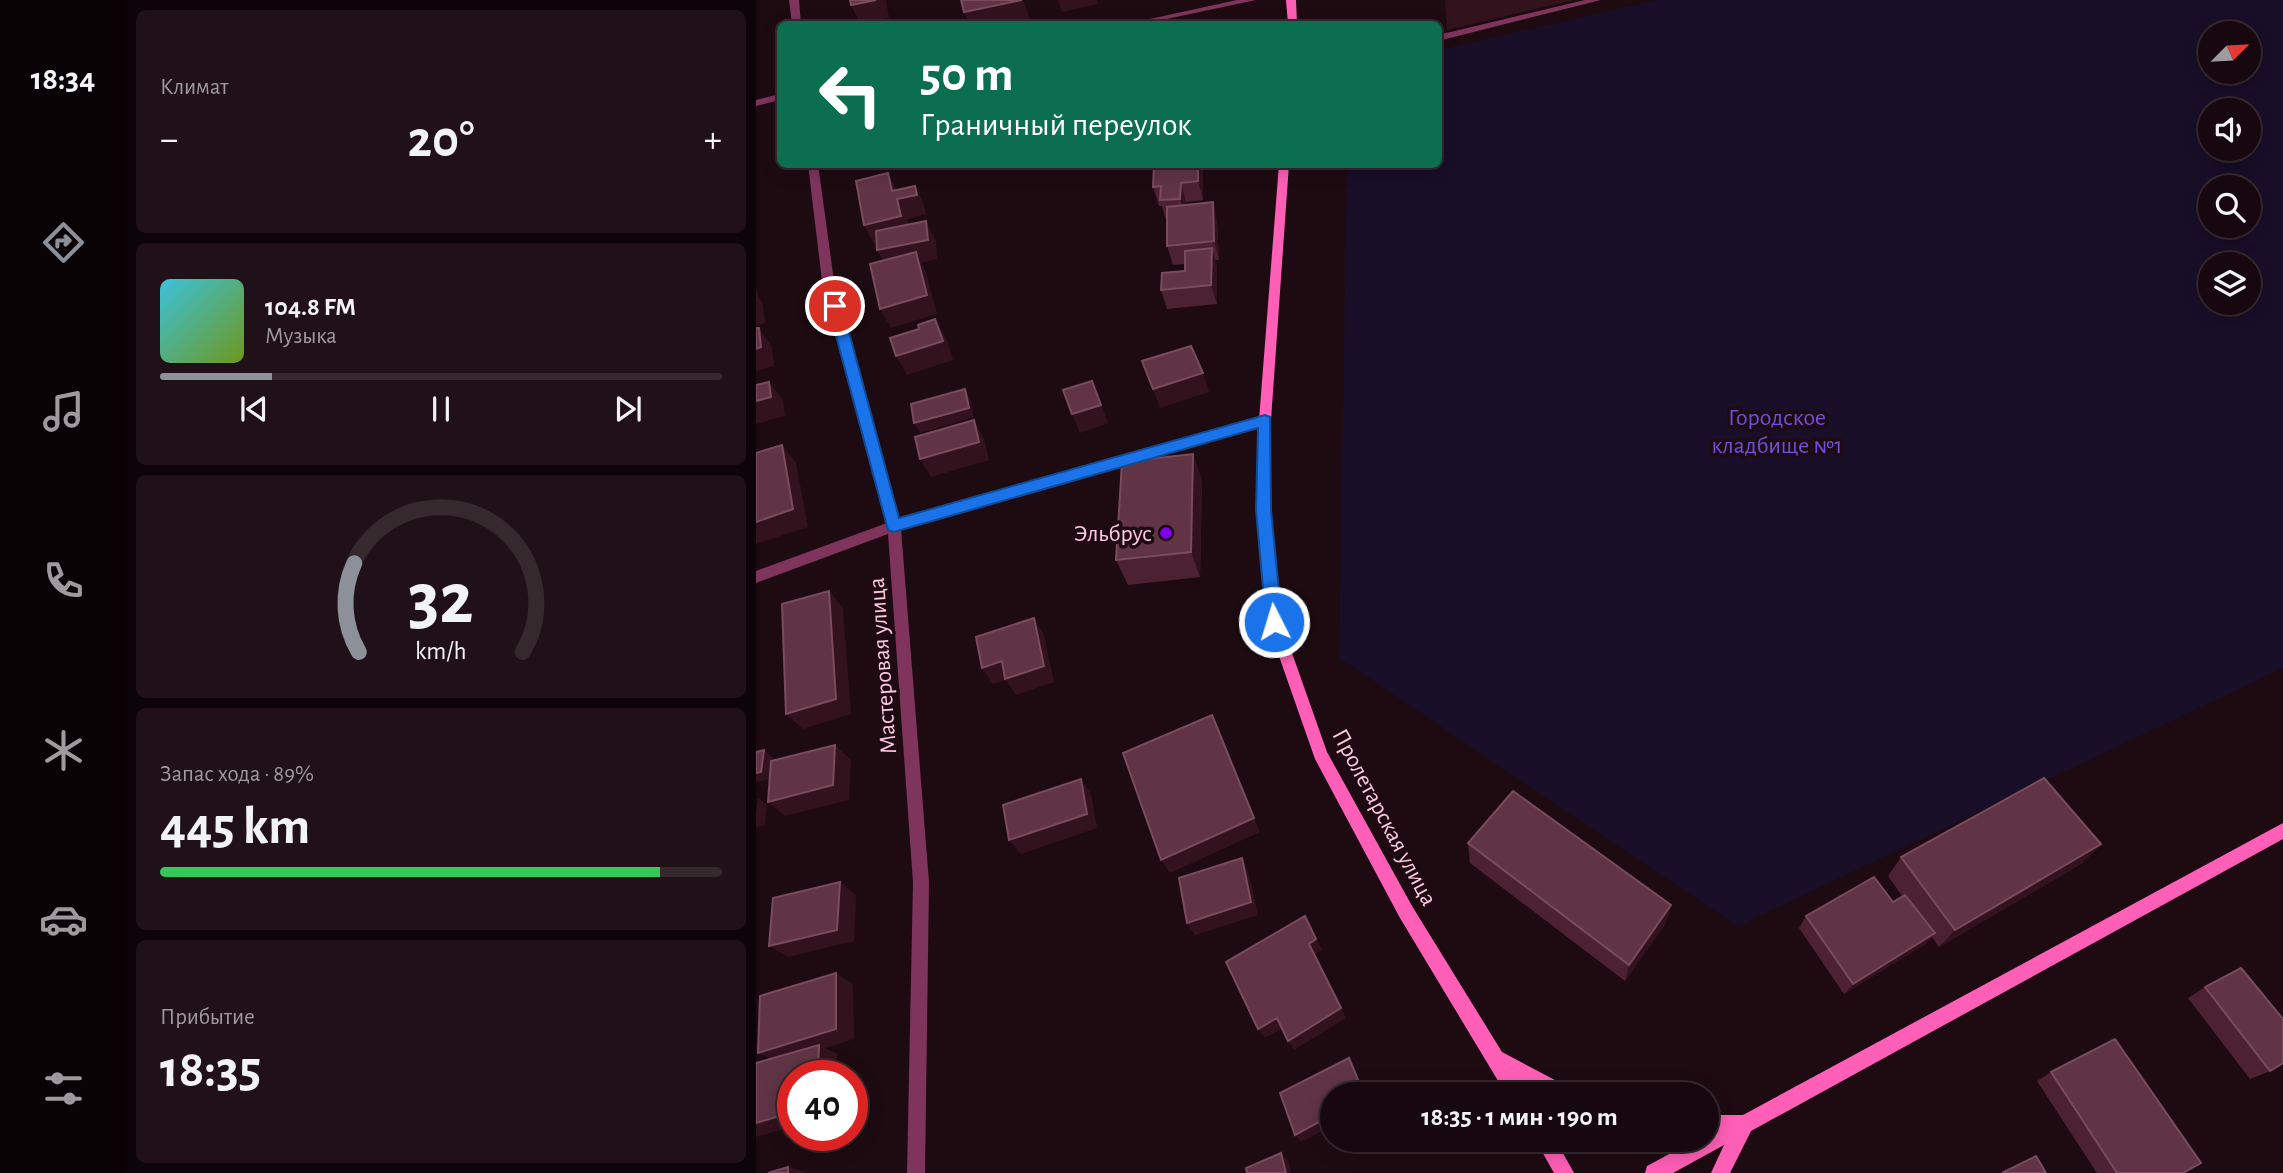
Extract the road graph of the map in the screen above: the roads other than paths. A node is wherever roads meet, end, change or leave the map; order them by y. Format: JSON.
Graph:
{"nodes":[{"id":1,"x":794,"y":0,"type":"edge"},
{"id":2,"x":1251,"y":0,"type":"edge"},
{"id":3,"x":1291,"y":0,"type":"edge"},
{"id":4,"x":1595,"y":0,"type":"edge"},
{"id":5,"x":797,"y":21,"type":"edge"},
{"id":6,"x":1147,"y":21,"type":"edge"},
{"id":7,"x":1293,"y":21,"type":"edge"},
{"id":8,"x":1442,"y":37,"type":"edge"},
{"id":9,"x":777,"y":98,"type":"edge"},
{"id":10,"x":756,"y":103,"type":"edge"},
{"id":11,"x":814,"y":168,"type":"edge"},
{"id":12,"x":1284,"y":168,"type":"edge"},
{"id":13,"x":1265,"y":420,"type":"junction"},
{"id":14,"x":894,"y":526,"type":"junction"},
{"id":15,"x":756,"y":577,"type":"edge"},
{"id":16,"x":2283,"y":831,"type":"edge"},
{"id":17,"x":1496,"y":1059,"type":"junction"},
{"id":18,"x":1510,"y":1082,"type":"edge"},
{"id":19,"x":1541,"y":1082,"type":"edge"},
{"id":20,"x":1719,"y":1124,"type":"edge"},
{"id":21,"x":1744,"y":1124,"type":"junction"},
{"id":22,"x":1552,"y":1152,"type":"edge"},
{"id":23,"x":916,"y":1173,"type":"edge"},
{"id":24,"x":1565,"y":1173,"type":"edge"},
{"id":25,"x":1654,"y":1173,"type":"edge"},
{"id":26,"x":1720,"y":1173,"type":"edge"}],
"edges":[{"from":1,"to":5,"type":"street"},
{"from":2,"to":6,"type":"street"},
{"from":3,"to":7,"type":"street"},
{"from":4,"to":8,"type":"street"},
{"from":9,"to":10,"type":"street"},
{"from":11,"to":14,"type":"street","name":"Мастеровая улица"},
{"from":12,"to":13,"type":"street","name":"Пролетарская улица"},
{"from":13,"to":14,"type":"street"},
{"from":13,"to":17,"type":"street","name":"Пролетарская улица"},
{"from":14,"to":15,"type":"street"},
{"from":14,"to":23,"type":"street","name":"Мастеровая улица"},
{"from":16,"to":21,"type":"street"},
{"from":17,"to":18,"type":"street","name":"Пролетарская улица"},
{"from":17,"to":19,"type":"street"},
{"from":20,"to":21,"type":"street"},
{"from":21,"to":25,"type":"street"},
{"from":21,"to":26,"type":"street"},
{"from":22,"to":24,"type":"street"}]}
